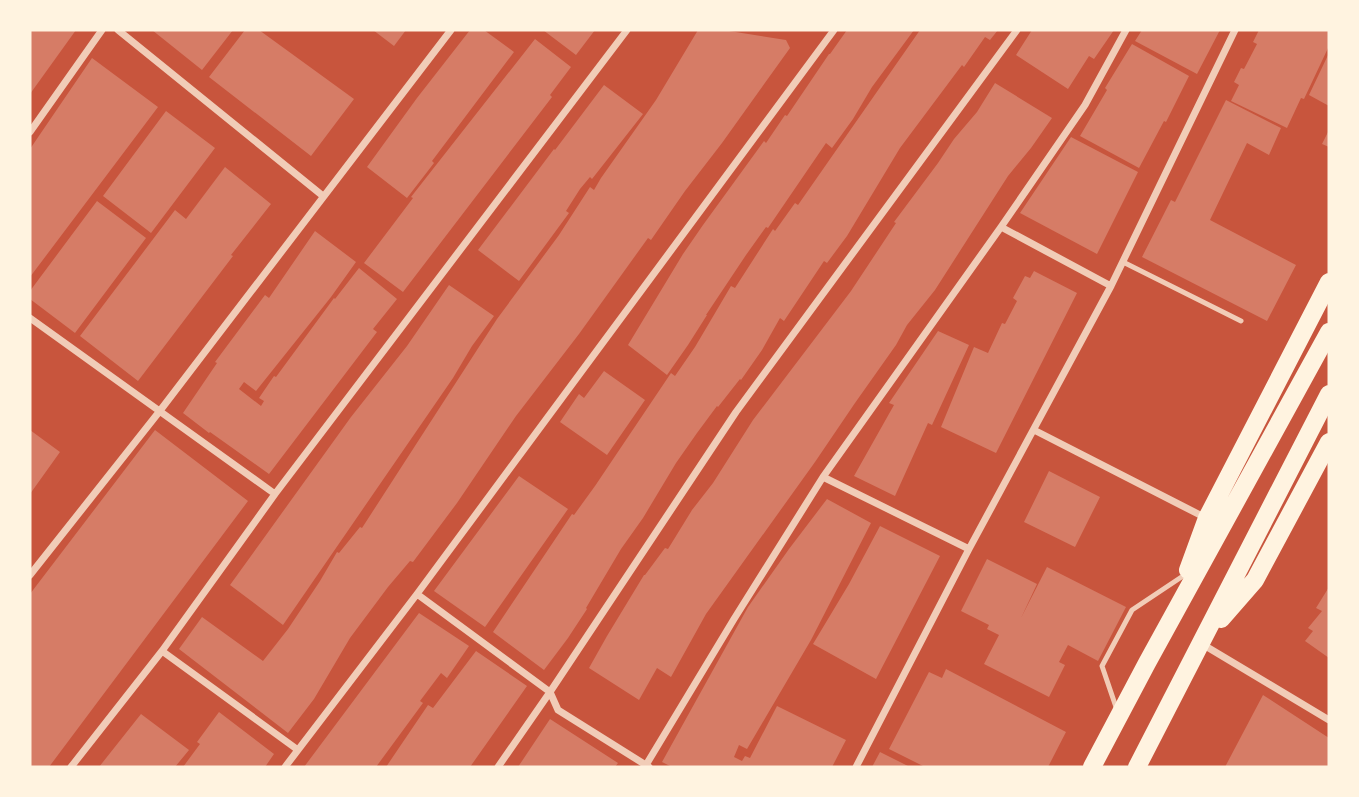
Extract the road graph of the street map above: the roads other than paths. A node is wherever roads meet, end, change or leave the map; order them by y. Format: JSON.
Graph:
{"nodes":[{"id":1,"x":103,"y":30,"type":"edge"},
{"id":2,"x":118,"y":30,"type":"edge"},
{"id":3,"x":451,"y":30,"type":"edge"},
{"id":4,"x":627,"y":30,"type":"edge"},
{"id":5,"x":834,"y":30,"type":"edge"},
{"id":6,"x":1017,"y":30,"type":"edge"},
{"id":7,"x":1126,"y":30,"type":"edge"},
{"id":8,"x":1235,"y":30,"type":"edge"},
{"id":9,"x":30,"y":132,"type":"edge"},
{"id":10,"x":323,"y":196,"type":"junction"},
{"id":11,"x":1001,"y":227,"type":"junction"},
{"id":12,"x":1123,"y":262,"type":"junction"},
{"id":13,"x":1329,"y":282,"type":"edge"},
{"id":14,"x":1111,"y":286,"type":"junction"},
{"id":15,"x":30,"y":318,"type":"edge"},
{"id":16,"x":1241,"y":321,"type":"dead end"},
{"id":17,"x":1329,"y":332,"type":"edge"},
{"id":18,"x":1329,"y":394,"type":"edge"},
{"id":19,"x":159,"y":412,"type":"junction"},
{"id":20,"x":1034,"y":430,"type":"junction"},
{"id":21,"x":1329,"y":442,"type":"edge"},
{"id":22,"x":823,"y":477,"type":"junction"},
{"id":23,"x":275,"y":494,"type":"junction"},
{"id":24,"x":1207,"y":518,"type":"junction"},
{"id":25,"x":969,"y":549,"type":"junction"},
{"id":26,"x":1186,"y":574,"type":"junction"},
{"id":27,"x":30,"y":575,"type":"edge"},
{"id":28,"x":417,"y":594,"type":"junction"},
{"id":29,"x":1167,"y":625,"type":"junction"},
{"id":30,"x":1201,"y":643,"type":"junction"},
{"id":31,"x":162,"y":651,"type":"junction"},
{"id":32,"x":550,"y":692,"type":"junction"},
{"id":33,"x":1119,"y":716,"type":"junction"},
{"id":34,"x":1329,"y":720,"type":"edge"},
{"id":35,"x":298,"y":750,"type":"junction"},
{"id":36,"x":648,"y":766,"type":"edge"},
{"id":37,"x":71,"y":767,"type":"edge"},
{"id":38,"x":285,"y":767,"type":"edge"},
{"id":39,"x":498,"y":767,"type":"edge"},
{"id":40,"x":856,"y":767,"type":"edge"},
{"id":41,"x":1092,"y":767,"type":"edge"},
{"id":42,"x":1137,"y":767,"type":"edge"}],
"edges":[{"from":1,"to":9,"type":"street"},
{"from":2,"to":10,"type":"street"},
{"from":3,"to":10,"type":"street"},
{"from":4,"to":23,"type":"street"},
{"from":5,"to":28,"type":"street"},
{"from":6,"to":32,"type":"street"},
{"from":7,"to":11,"type":"street"},
{"from":8,"to":12,"type":"street"},
{"from":10,"to":19,"type":"street"},
{"from":11,"to":14,"type":"street"},
{"from":11,"to":22,"type":"street"},
{"from":12,"to":14,"type":"street"},
{"from":12,"to":16,"type":"lane"},
{"from":13,"to":24,"type":"main road"},
{"from":14,"to":20,"type":"street"},
{"from":15,"to":19,"type":"street"},
{"from":17,"to":29,"type":"main road"},
{"from":18,"to":30,"type":"main road"},
{"from":19,"to":23,"type":"street"},
{"from":19,"to":27,"type":"street"},
{"from":20,"to":24,"type":"street"},
{"from":20,"to":25,"type":"street"},
{"from":21,"to":30,"type":"main road"},
{"from":22,"to":25,"type":"street"},
{"from":22,"to":36,"type":"street"},
{"from":23,"to":31,"type":"street"},
{"from":24,"to":26,"type":"main road"},
{"from":25,"to":40,"type":"street"},
{"from":26,"to":29,"type":"main road"},
{"from":26,"to":33,"type":"lane"},
{"from":28,"to":32,"type":"street"},
{"from":28,"to":35,"type":"street"},
{"from":29,"to":33,"type":"main road"},
{"from":30,"to":34,"type":"street"},
{"from":30,"to":42,"type":"main road"},
{"from":31,"to":35,"type":"street"},
{"from":31,"to":37,"type":"street"},
{"from":32,"to":36,"type":"street"},
{"from":32,"to":39,"type":"street"},
{"from":33,"to":41,"type":"main road"},
{"from":35,"to":38,"type":"street"}]}
